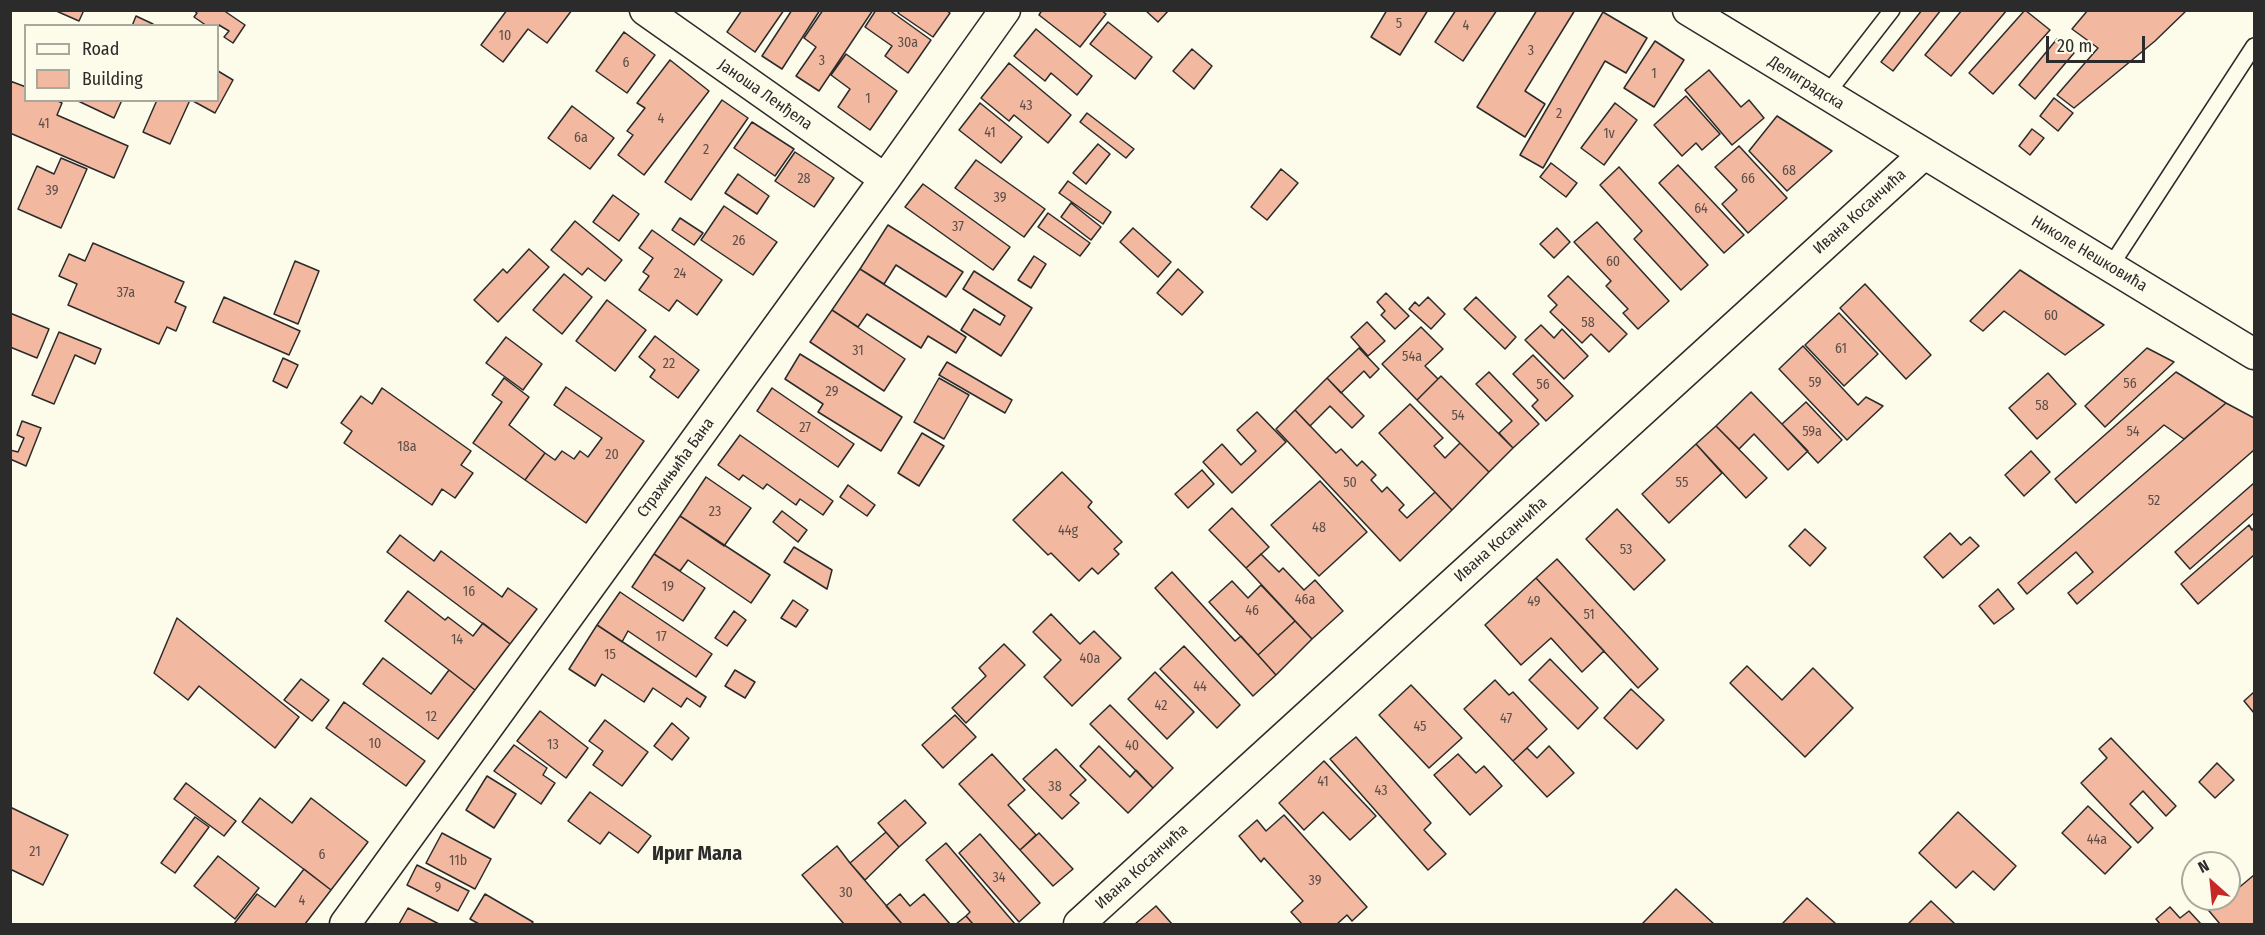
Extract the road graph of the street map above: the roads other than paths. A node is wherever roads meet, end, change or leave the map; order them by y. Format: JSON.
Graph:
{"nodes":[{"id":1,"x":645,"y":10,"type":"edge"},
{"id":2,"x":1005,"y":10,"type":"edge"},
{"id":3,"x":1688,"y":10,"type":"edge"},
{"id":4,"x":1892,"y":10,"type":"edge"},
{"id":5,"x":2254,"y":46,"type":"edge"},
{"id":6,"x":1826,"y":95,"type":"junction"},
{"id":7,"x":1923,"y":155,"type":"junction"},
{"id":8,"x":885,"y":180,"type":"junction"},
{"id":9,"x":2110,"y":267,"type":"junction"},
{"id":10,"x":2254,"y":354,"type":"edge"},
{"id":11,"x":345,"y":924,"type":"edge"},
{"id":12,"x":1079,"y":924,"type":"edge"}],
"edges":[{"from":1,"to":8,"type":"street","name":"Јаноша Ленђела"},
{"from":2,"to":8,"type":"street","name":"Страхињића Бана"},
{"from":3,"to":6,"type":"street","name":"Делиградска"},
{"from":4,"to":6,"type":"lane"},
{"from":5,"to":9,"type":"lane"},
{"from":6,"to":7,"type":"street","name":"Делиградска"},
{"from":7,"to":9,"type":"street","name":"Николе Нешковића"},
{"from":7,"to":12,"type":"street","name":"Ивана Косанчића"},
{"from":8,"to":11,"type":"street","name":"Страхињића Бана"},
{"from":9,"to":10,"type":"street","name":"Николе Нешковића"}]}
